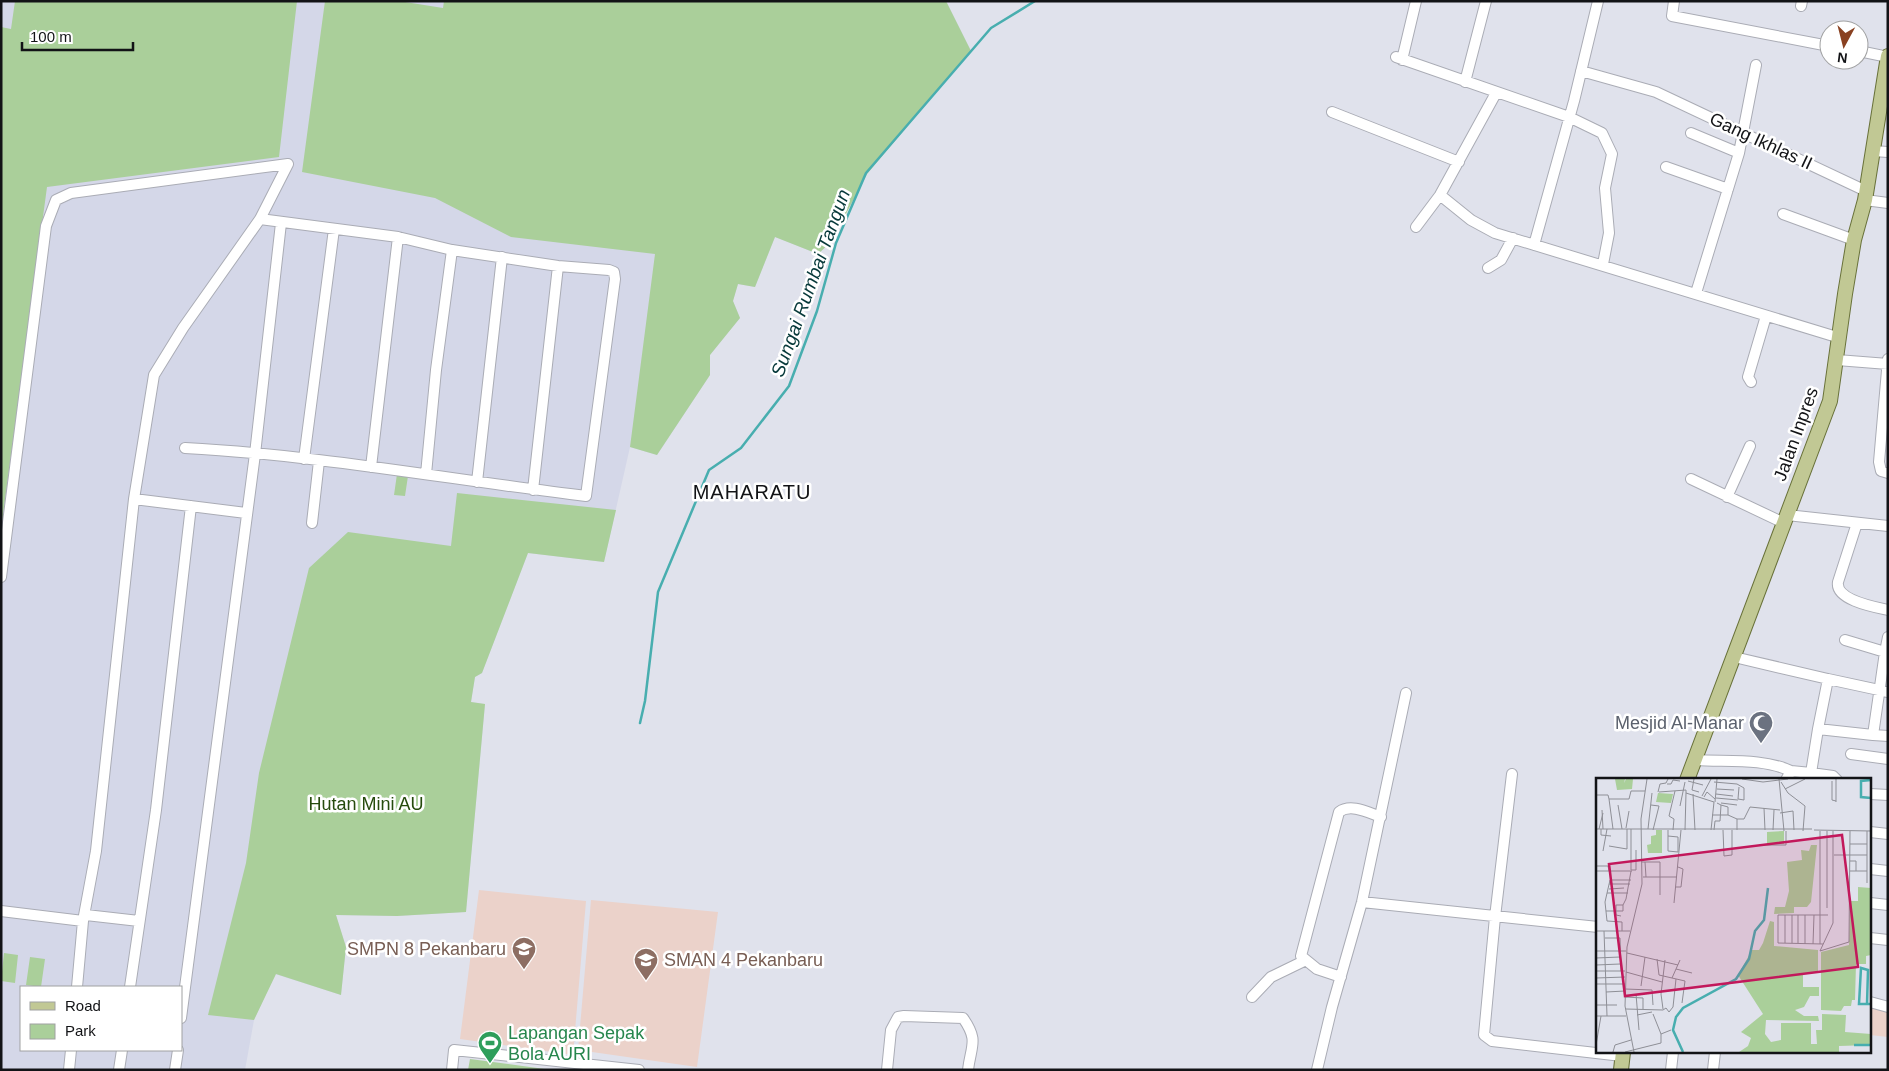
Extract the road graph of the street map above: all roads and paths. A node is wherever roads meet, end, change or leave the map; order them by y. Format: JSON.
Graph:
{"nodes":[{"id":1,"x":1416,"y":1,"type":"edge"},
{"id":2,"x":1486,"y":1,"type":"edge"},
{"id":3,"x":1598,"y":1,"type":"edge"},
{"id":4,"x":1674,"y":1,"type":"edge"},
{"id":5,"x":1819,"y":44,"type":"edge"},
{"id":6,"x":1869,"y":53,"type":"edge"},
{"id":7,"x":1888,"y":56,"type":"edge"},
{"id":8,"x":1756,"y":65,"type":"dead end"},
{"id":9,"x":1581,"y":71,"type":"junction"},
{"id":10,"x":1465,"y":82,"type":"junction"},
{"id":11,"x":1496,"y":93,"type":"junction"},
{"id":12,"x":1885,"y":96,"type":"edge"},
{"id":13,"x":1332,"y":112,"type":"dead end"},
{"id":14,"x":1569,"y":117,"type":"junction"},
{"id":15,"x":1743,"y":132,"type":"junction"},
{"id":16,"x":1691,"y":133,"type":"dead end"},
{"id":17,"x":1873,"y":151,"type":"junction"},
{"id":18,"x":1888,"y":152,"type":"edge"},
{"id":19,"x":1739,"y":153,"type":"junction"},
{"id":20,"x":1459,"y":162,"type":"junction"},
{"id":21,"x":1666,"y":167,"type":"dead end"},
{"id":22,"x":1728,"y":189,"type":"junction"},
{"id":23,"x":1440,"y":195,"type":"junction"},
{"id":24,"x":1866,"y":195,"type":"junction"},
{"id":25,"x":1888,"y":203,"type":"edge"},
{"id":26,"x":1783,"y":214,"type":"dead end"},
{"id":27,"x":260,"y":219,"type":"junction"},
{"id":28,"x":282,"y":223,"type":"junction"},
{"id":29,"x":1416,"y":227,"type":"dead end"},
{"id":30,"x":334,"y":229,"type":"junction"},
{"id":31,"x":398,"y":237,"type":"junction"},
{"id":32,"x":1513,"y":238,"type":"junction"},
{"id":33,"x":1854,"y":240,"type":"junction"},
{"id":34,"x":1534,"y":245,"type":"junction"},
{"id":35,"x":452,"y":250,"type":"junction"},
{"id":36,"x":502,"y":257,"type":"junction"},
{"id":37,"x":1603,"y":264,"type":"junction"},
{"id":38,"x":558,"y":266,"type":"junction"},
{"id":39,"x":1488,"y":268,"type":"dead end"},
{"id":40,"x":1696,"y":293,"type":"junction"},
{"id":41,"x":1766,"y":316,"type":"junction"},
{"id":42,"x":1840,"y":338,"type":"junction"},
{"id":43,"x":1888,"y":359,"type":"edge"},
{"id":44,"x":1837,"y":360,"type":"junction"},
{"id":45,"x":1888,"y":364,"type":"edge"},
{"id":46,"x":1751,"y":382,"type":"dead end"},
{"id":47,"x":1885,"y":419,"type":"edge"},
{"id":48,"x":1750,"y":446,"type":"dead end"},
{"id":49,"x":185,"y":448,"type":"dead end"},
{"id":50,"x":255,"y":454,"type":"junction"},
{"id":51,"x":304,"y":459,"type":"junction"},
{"id":52,"x":319,"y":461,"type":"junction"},
{"id":53,"x":370,"y":467,"type":"junction"},
{"id":54,"x":1888,"y":473,"type":"edge"},
{"id":55,"x":426,"y":474,"type":"junction"},
{"id":56,"x":1691,"y":479,"type":"dead end"},
{"id":57,"x":476,"y":482,"type":"junction"},
{"id":58,"x":533,"y":490,"type":"junction"},
{"id":59,"x":1727,"y":497,"type":"junction"},
{"id":60,"x":134,"y":499,"type":"junction"},
{"id":61,"x":191,"y":506,"type":"junction"},
{"id":62,"x":246,"y":513,"type":"junction"},
{"id":63,"x":1785,"y":519,"type":"junction"},
{"id":64,"x":312,"y":523,"type":"dead end"},
{"id":65,"x":1857,"y":523,"type":"junction"},
{"id":66,"x":1888,"y":526,"type":"edge"},
{"id":67,"x":1,"y":577,"type":"edge"},
{"id":68,"x":1888,"y":610,"type":"edge"},
{"id":69,"x":1888,"y":637,"type":"edge"},
{"id":70,"x":1845,"y":640,"type":"dead end"},
{"id":71,"x":1885,"y":652,"type":"junction"},
{"id":72,"x":1734,"y":657,"type":"junction"},
{"id":73,"x":1828,"y":679,"type":"junction"},
{"id":74,"x":1884,"y":691,"type":"edge"},
{"id":75,"x":1406,"y":693,"type":"dead end"},
{"id":76,"x":1818,"y":729,"type":"junction"},
{"id":77,"x":1873,"y":735,"type":"junction"},
{"id":78,"x":1888,"y":736,"type":"edge"},
{"id":79,"x":1851,"y":754,"type":"dead end"},
{"id":80,"x":1888,"y":759,"type":"edge"},
{"id":81,"x":1696,"y":760,"type":"junction"},
{"id":82,"x":1811,"y":773,"type":"junction"},
{"id":83,"x":1512,"y":774,"type":"dead end"},
{"id":84,"x":1789,"y":775,"type":"edge"},
{"id":85,"x":1688,"y":778,"type":"edge"},
{"id":86,"x":1834,"y":778,"type":"edge"},
{"id":87,"x":1872,"y":794,"type":"edge"},
{"id":88,"x":1888,"y":796,"type":"edge"},
{"id":89,"x":1381,"y":817,"type":"junction"},
{"id":90,"x":1872,"y":832,"type":"edge"},
{"id":91,"x":1888,"y":834,"type":"edge"},
{"id":92,"x":1872,"y":869,"type":"edge"},
{"id":93,"x":1888,"y":871,"type":"edge"},
{"id":94,"x":1362,"y":902,"type":"junction"},
{"id":95,"x":1872,"y":903,"type":"edge"},
{"id":96,"x":1888,"y":905,"type":"edge"},
{"id":97,"x":1,"y":911,"type":"edge"},
{"id":98,"x":1495,"y":916,"type":"junction"},
{"id":99,"x":84,"y":918,"type":"junction"},
{"id":100,"x":139,"y":921,"type":"junction"},
{"id":101,"x":1596,"y":927,"type":"edge"},
{"id":102,"x":1872,"y":938,"type":"edge"},
{"id":103,"x":1888,"y":940,"type":"edge"},
{"id":104,"x":1304,"y":961,"type":"junction"},
{"id":105,"x":1341,"y":977,"type":"junction"},
{"id":106,"x":77,"y":986,"type":"edge"},
{"id":107,"x":130,"y":986,"type":"edge"},
{"id":108,"x":1252,"y":997,"type":"dead end"},
{"id":109,"x":1872,"y":1002,"type":"edge"},
{"id":110,"x":1888,"y":1006,"type":"edge"},
{"id":111,"x":182,"y":1010,"type":"edge"},
{"id":112,"x":71,"y":1051,"type":"edge"},
{"id":113,"x":122,"y":1051,"type":"edge"},
{"id":114,"x":178,"y":1051,"type":"edge"},
{"id":115,"x":1596,"y":1053,"type":"edge"},
{"id":116,"x":1603,"y":1054,"type":"edge"},
{"id":117,"x":1673,"y":1054,"type":"edge"},
{"id":118,"x":1715,"y":1054,"type":"edge"},
{"id":119,"x":1622,"y":1059,"type":"edge"},
{"id":120,"x":607,"y":1068,"type":"edge"},
{"id":121,"x":69,"y":1070,"type":"edge"},
{"id":122,"x":119,"y":1070,"type":"edge"},
{"id":123,"x":175,"y":1070,"type":"edge"},
{"id":124,"x":452,"y":1070,"type":"edge"},
{"id":125,"x":639,"y":1070,"type":"edge"},
{"id":126,"x":887,"y":1070,"type":"edge"},
{"id":127,"x":968,"y":1070,"type":"edge"},
{"id":128,"x":1317,"y":1070,"type":"edge"},
{"id":129,"x":1671,"y":1070,"type":"edge"},
{"id":130,"x":1713,"y":1070,"type":"edge"}],
"edges":[{"from":1,"to":10,"type":"street"},
{"from":2,"to":10,"type":"street"},
{"from":3,"to":9,"type":"street"},
{"from":4,"to":5,"type":"street"},
{"from":6,"to":7,"type":"street"},
{"from":7,"to":12,"type":"main road","name":"Jalan Inpres"},
{"from":8,"to":15,"type":"street"},
{"from":9,"to":14,"type":"street"},
{"from":9,"to":15,"type":"street","name":"Gang Ikhlas II"},
{"from":10,"to":11,"type":"street"},
{"from":11,"to":14,"type":"street"},
{"from":11,"to":20,"type":"street"},
{"from":12,"to":17,"type":"main road","name":"Jalan Inpres"},
{"from":13,"to":20,"type":"street"},
{"from":14,"to":34,"type":"street"},
{"from":14,"to":37,"type":"street"},
{"from":15,"to":19,"type":"street"},
{"from":15,"to":24,"type":"street","name":"Gang Ikhlas II"},
{"from":16,"to":19,"type":"street"},
{"from":17,"to":18,"type":"street"},
{"from":17,"to":24,"type":"main road","name":"Jalan Inpres"},
{"from":19,"to":22,"type":"street"},
{"from":20,"to":23,"type":"street"},
{"from":21,"to":22,"type":"street"},
{"from":22,"to":40,"type":"street"},
{"from":23,"to":29,"type":"street"},
{"from":23,"to":32,"type":"street"},
{"from":24,"to":25,"type":"street","name":"Gang Ikhlas II"},
{"from":24,"to":33,"type":"main road","name":"Jalan Inpres"},
{"from":26,"to":33,"type":"street"},
{"from":27,"to":28,"type":"street"},
{"from":27,"to":60,"type":"street"},
{"from":27,"to":67,"type":"street"},
{"from":28,"to":30,"type":"street"},
{"from":28,"to":50,"type":"street"},
{"from":30,"to":31,"type":"street"},
{"from":30,"to":51,"type":"street"},
{"from":31,"to":35,"type":"street"},
{"from":31,"to":53,"type":"street"},
{"from":32,"to":34,"type":"street"},
{"from":32,"to":39,"type":"street"},
{"from":33,"to":42,"type":"main road","name":"Jalan Inpres"},
{"from":34,"to":37,"type":"street"},
{"from":35,"to":36,"type":"street"},
{"from":35,"to":55,"type":"street"},
{"from":36,"to":38,"type":"street"},
{"from":36,"to":57,"type":"street"},
{"from":37,"to":40,"type":"street"},
{"from":38,"to":58,"type":"street"},
{"from":38,"to":58,"type":"street"},
{"from":40,"to":41,"type":"street"},
{"from":41,"to":42,"type":"street"},
{"from":41,"to":46,"type":"street"},
{"from":42,"to":44,"type":"main road","name":"Jalan Inpres"},
{"from":43,"to":45,"type":"street"},
{"from":44,"to":45,"type":"street"},
{"from":44,"to":63,"type":"main road","name":"Jalan Inpres"},
{"from":45,"to":47,"type":"street"},
{"from":47,"to":54,"type":"street"},
{"from":48,"to":59,"type":"street"},
{"from":49,"to":50,"type":"street"},
{"from":50,"to":51,"type":"street"},
{"from":50,"to":62,"type":"street"},
{"from":51,"to":52,"type":"street"},
{"from":52,"to":53,"type":"street"},
{"from":52,"to":64,"type":"street"},
{"from":53,"to":55,"type":"street"},
{"from":55,"to":57,"type":"street"},
{"from":56,"to":59,"type":"street"},
{"from":57,"to":58,"type":"street"},
{"from":59,"to":63,"type":"street"},
{"from":60,"to":61,"type":"street"},
{"from":60,"to":99,"type":"street"},
{"from":61,"to":62,"type":"street"},
{"from":61,"to":100,"type":"street"},
{"from":62,"to":111,"type":"street"},
{"from":63,"to":65,"type":"street"},
{"from":63,"to":72,"type":"main road","name":"Jalan Inpres"},
{"from":65,"to":66,"type":"street"},
{"from":65,"to":68,"type":"street"},
{"from":69,"to":71,"type":"street"},
{"from":70,"to":71,"type":"street"},
{"from":71,"to":74,"type":"street"},
{"from":72,"to":73,"type":"street"},
{"from":72,"to":81,"type":"main road","name":"Jalan Inpres"},
{"from":73,"to":74,"type":"street"},
{"from":73,"to":76,"type":"street"},
{"from":74,"to":77,"type":"street"},
{"from":75,"to":89,"type":"street"},
{"from":76,"to":77,"type":"street"},
{"from":76,"to":82,"type":"street"},
{"from":77,"to":78,"type":"street"},
{"from":79,"to":80,"type":"street"},
{"from":81,"to":84,"type":"street"},
{"from":81,"to":85,"type":"main road","name":"Jalan Inpres"},
{"from":82,"to":84,"type":"street"},
{"from":82,"to":86,"type":"street"},
{"from":83,"to":98,"type":"street"},
{"from":87,"to":88,"type":"street"},
{"from":89,"to":94,"type":"street"},
{"from":89,"to":104,"type":"street"},
{"from":90,"to":91,"type":"street"},
{"from":92,"to":93,"type":"street"},
{"from":94,"to":98,"type":"street"},
{"from":94,"to":105,"type":"street"},
{"from":95,"to":96,"type":"street"},
{"from":97,"to":99,"type":"street"},
{"from":98,"to":101,"type":"street"},
{"from":98,"to":115,"type":"street"},
{"from":99,"to":100,"type":"street"},
{"from":99,"to":106,"type":"street"},
{"from":100,"to":107,"type":"street"},
{"from":102,"to":103,"type":"street"},
{"from":104,"to":105,"type":"street"},
{"from":104,"to":108,"type":"street"},
{"from":105,"to":128,"type":"street"},
{"from":109,"to":110,"type":"street"},
{"from":112,"to":121,"type":"street"},
{"from":113,"to":122,"type":"street"},
{"from":114,"to":123,"type":"street"},
{"from":116,"to":119,"type":"street"},
{"from":117,"to":129,"type":"street"},
{"from":118,"to":130,"type":"street"},
{"from":120,"to":124,"type":"street"},
{"from":120,"to":125,"type":"street"},
{"from":126,"to":127,"type":"street"}]}
